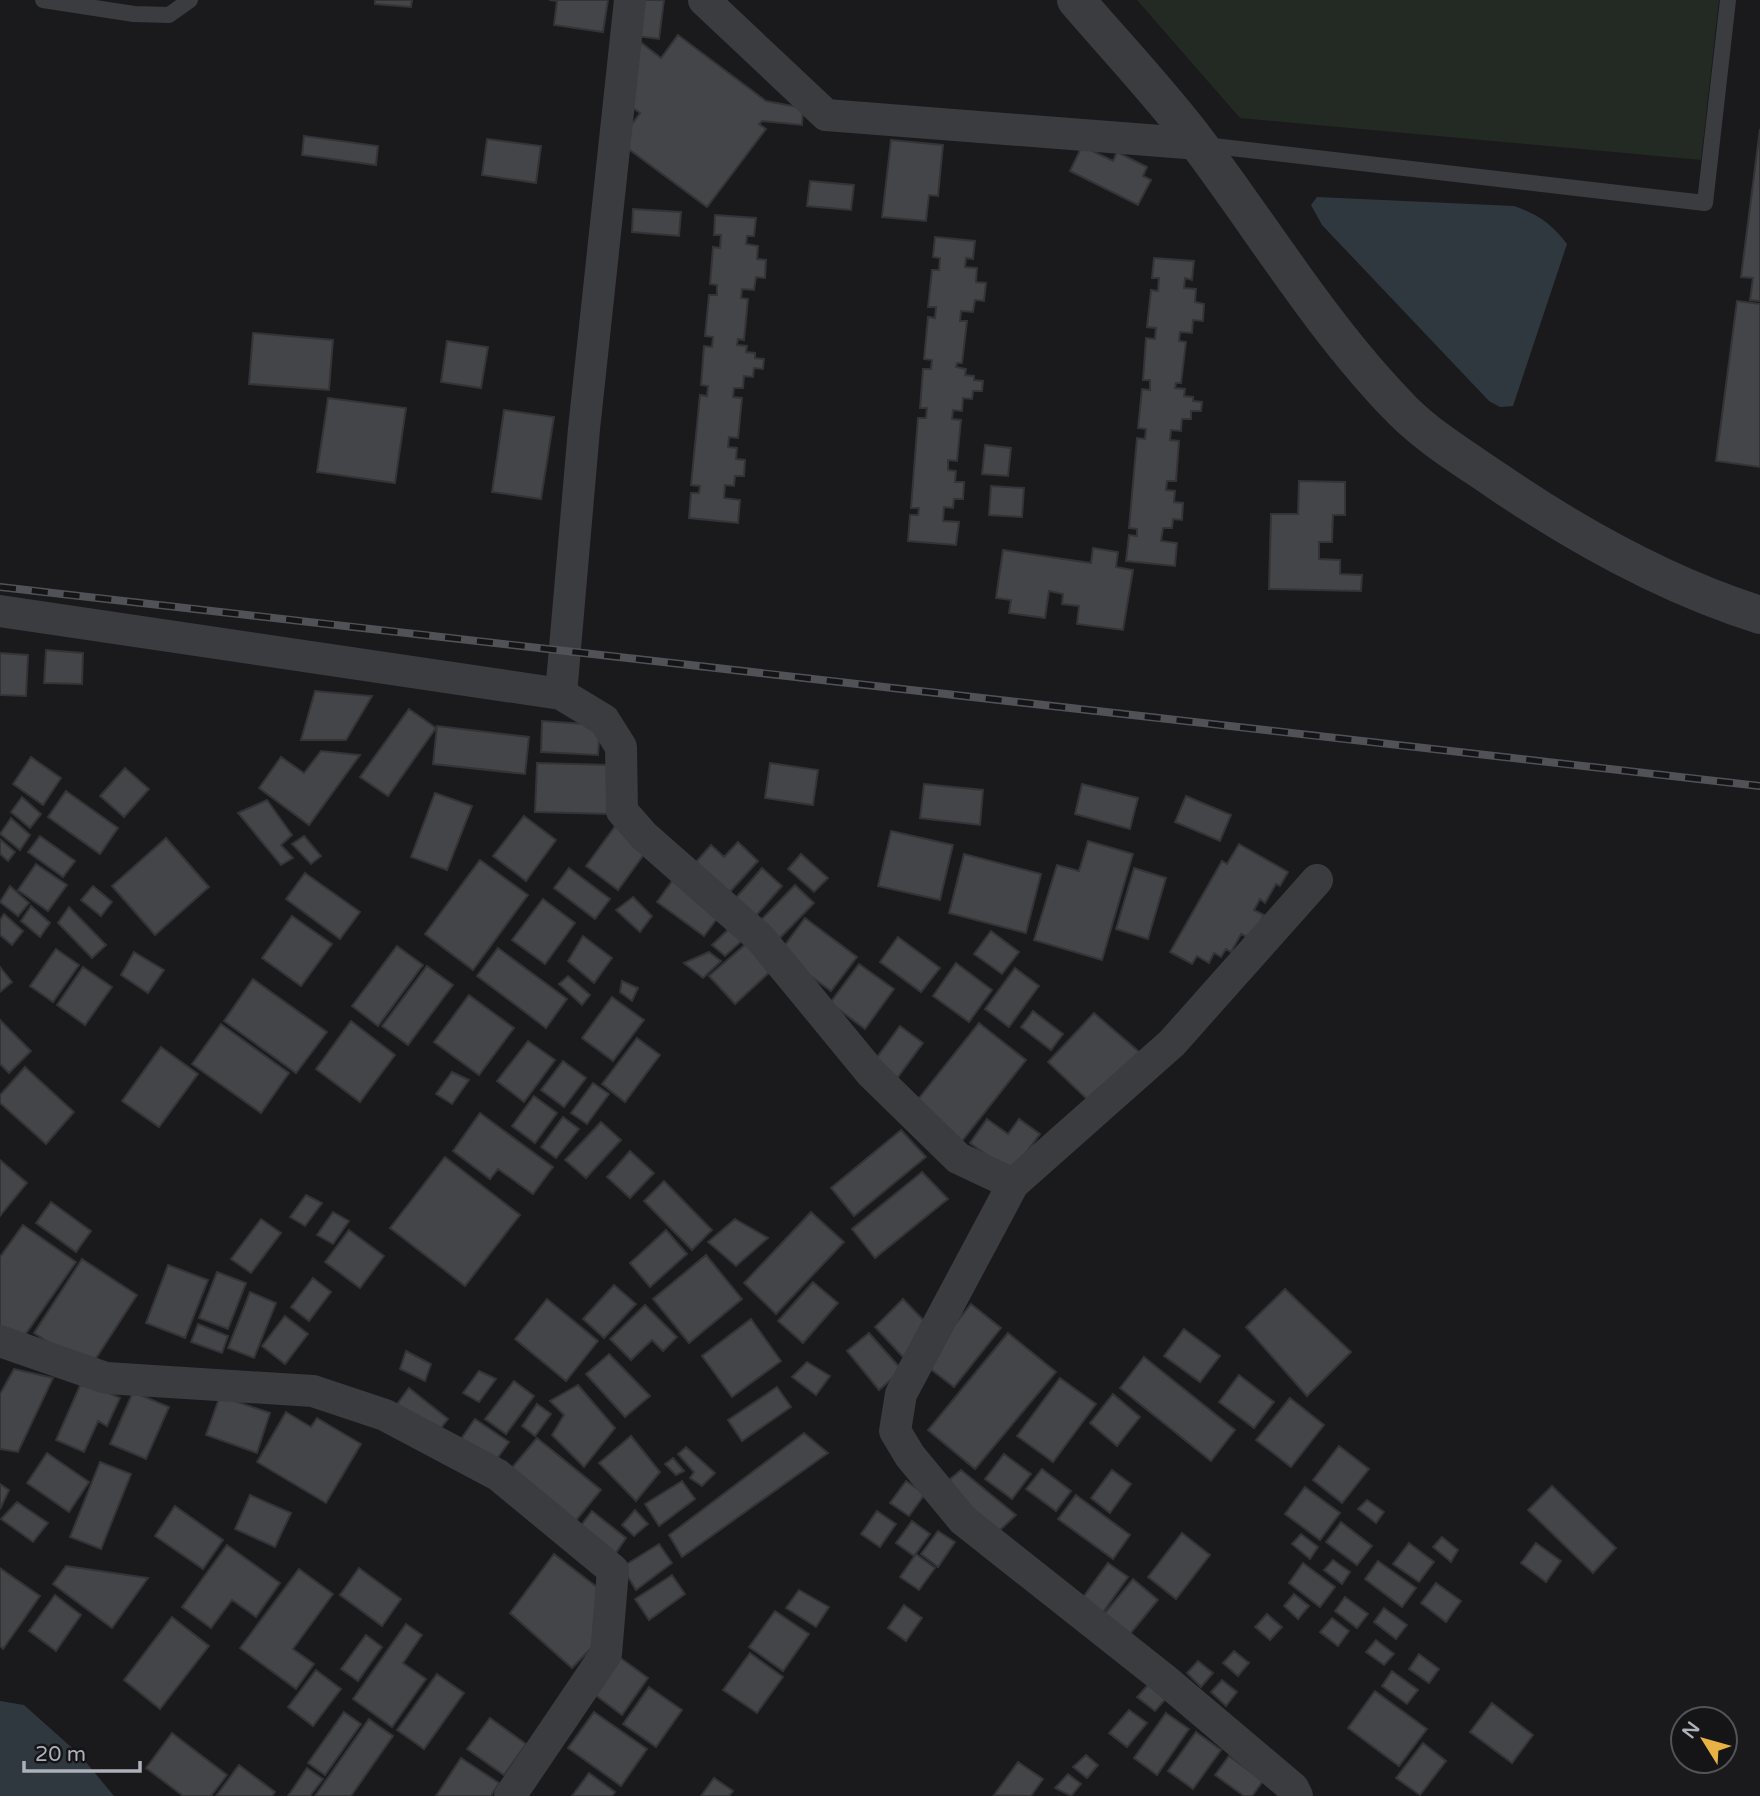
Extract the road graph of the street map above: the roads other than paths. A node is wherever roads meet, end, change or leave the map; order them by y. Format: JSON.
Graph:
{"nodes":[{"id":1,"x":43,"y":0,"type":"edge"},
{"id":2,"x":190,"y":0,"type":"edge"},
{"id":3,"x":630,"y":0,"type":"edge"},
{"id":4,"x":704,"y":0,"type":"edge"},
{"id":5,"x":1076,"y":0,"type":"edge"},
{"id":6,"x":1728,"y":0,"type":"edge"},
{"id":7,"x":1199,"y":144,"type":"junction"},
{"id":8,"x":0,"y":611,"type":"edge"},
{"id":9,"x":1760,"y":615,"type":"edge"},
{"id":10,"x":561,"y":694,"type":"junction"},
{"id":11,"x":1317,"y":880,"type":"dead end"},
{"id":12,"x":1013,"y":1184,"type":"junction"},
{"id":13,"x":0,"y":1341,"type":"edge"},
{"id":14,"x":510,"y":1796,"type":"edge"},
{"id":15,"x":1297,"y":1796,"type":"edge"}],
"edges":[{"from":1,"to":2,"type":"lane"},
{"from":3,"to":10,"type":"street"},
{"from":4,"to":7,"type":"street"},
{"from":5,"to":7,"type":"street"},
{"from":6,"to":7,"type":"lane"},
{"from":7,"to":9,"type":"street"},
{"from":8,"to":10,"type":"street"},
{"from":10,"to":12,"type":"street"},
{"from":11,"to":12,"type":"street"},
{"from":12,"to":15,"type":"street"},
{"from":13,"to":14,"type":"street"}]}
